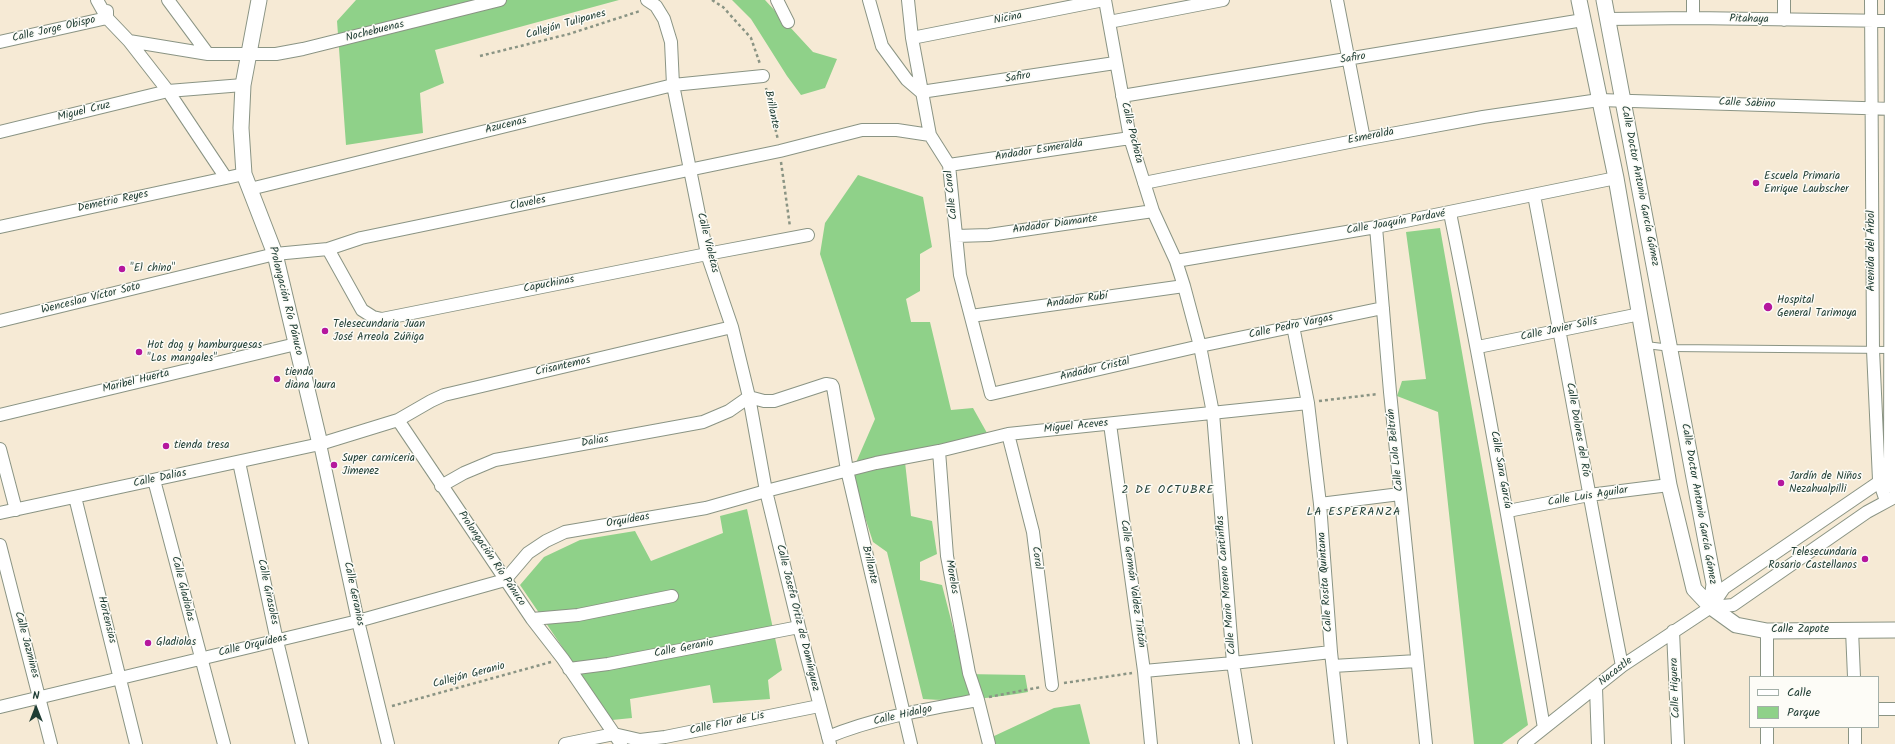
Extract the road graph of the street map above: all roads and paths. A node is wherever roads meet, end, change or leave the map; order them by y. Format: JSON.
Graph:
{"nodes":[{"id":1,"x":97,"y":0,"type":"edge"},
{"id":2,"x":105,"y":0,"type":"edge"},
{"id":3,"x":168,"y":0,"type":"edge"},
{"id":4,"x":259,"y":0,"type":"edge"},
{"id":5,"x":500,"y":0,"type":"edge"},
{"id":6,"x":712,"y":0,"type":"edge"},
{"id":7,"x":777,"y":0,"type":"edge"},
{"id":8,"x":869,"y":0,"type":"edge"},
{"id":9,"x":908,"y":0,"type":"edge"},
{"id":10,"x":1104,"y":0,"type":"edge"},
{"id":11,"x":1223,"y":0,"type":"edge"},
{"id":12,"x":1337,"y":0,"type":"edge"},
{"id":13,"x":1579,"y":0,"type":"edge"},
{"id":14,"x":1604,"y":0,"type":"edge"},
{"id":15,"x":1693,"y":0,"type":"edge"},
{"id":16,"x":1784,"y":0,"type":"edge"},
{"id":17,"x":1871,"y":0,"type":"edge"},
{"id":18,"x":1891,"y":0,"type":"edge"},
{"id":19,"x":652,"y":3,"type":"edge"},
{"id":20,"x":107,"y":18,"type":"junction"},
{"id":21,"x":1693,"y":18,"type":"junction"},
{"id":22,"x":1607,"y":19,"type":"junction"},
{"id":23,"x":1583,"y":20,"type":"junction"},
{"id":24,"x":1784,"y":20,"type":"junction"},
{"id":25,"x":1891,"y":21,"type":"junction"},
{"id":26,"x":788,"y":22,"type":"dead end"},
{"id":27,"x":1109,"y":22,"type":"junction"},
{"id":28,"x":1871,"y":22,"type":"junction"},
{"id":29,"x":912,"y":38,"type":"junction"},
{"id":30,"x":128,"y":41,"type":"junction"},
{"id":31,"x":0,"y":42,"type":"edge"},
{"id":32,"x":208,"y":54,"type":"junction"},
{"id":33,"x":248,"y":54,"type":"junction"},
{"id":34,"x":480,"y":56,"type":"dead end"},
{"id":35,"x":1349,"y":60,"type":"junction"},
{"id":36,"x":1115,"y":63,"type":"junction"},
{"id":37,"x":763,"y":76,"type":"junction"},
{"id":38,"x":243,"y":85,"type":"junction"},
{"id":39,"x":673,"y":85,"type":"junction"},
{"id":40,"x":168,"y":91,"type":"junction"},
{"id":41,"x":921,"y":92,"type":"junction"},
{"id":42,"x":1122,"y":96,"type":"junction"},
{"id":43,"x":1599,"y":100,"type":"junction"},
{"id":44,"x":1622,"y":100,"type":"junction"},
{"id":45,"x":1871,"y":109,"type":"junction"},
{"id":46,"x":1893,"y":109,"type":"edge"},
{"id":47,"x":0,"y":132,"type":"edge"},
{"id":48,"x":930,"y":136,"type":"junction"},
{"id":49,"x":1130,"y":138,"type":"junction"},
{"id":50,"x":1364,"y":138,"type":"junction"},
{"id":51,"x":780,"y":151,"type":"junction"},
{"id":52,"x":949,"y":165,"type":"junction"},
{"id":53,"x":690,"y":170,"type":"junction"},
{"id":54,"x":244,"y":174,"type":"junction"},
{"id":55,"x":226,"y":178,"type":"junction"},
{"id":56,"x":1616,"y":178,"type":"junction"},
{"id":57,"x":1144,"y":183,"type":"junction"},
{"id":58,"x":250,"y":189,"type":"junction"},
{"id":59,"x":1534,"y":195,"type":"junction"},
{"id":60,"x":1153,"y":211,"type":"junction"},
{"id":61,"x":1450,"y":213,"type":"junction"},
{"id":62,"x":0,"y":227,"type":"edge"},
{"id":63,"x":1376,"y":227,"type":"junction"},
{"id":64,"x":808,"y":235,"type":"dead end"},
{"id":65,"x":956,"y":236,"type":"junction"},
{"id":66,"x":791,"y":237,"type":"junction"},
{"id":67,"x":328,"y":249,"type":"junction"},
{"id":68,"x":275,"y":254,"type":"junction"},
{"id":69,"x":707,"y":254,"type":"junction"},
{"id":70,"x":1176,"y":261,"type":"junction"},
{"id":71,"x":1184,"y":286,"type":"junction"},
{"id":72,"x":1383,"y":308,"type":"junction"},
{"id":73,"x":1640,"y":314,"type":"junction"},
{"id":74,"x":971,"y":316,"type":"junction"},
{"id":75,"x":0,"y":321,"type":"edge"},
{"id":76,"x":1293,"y":326,"type":"junction"},
{"id":77,"x":732,"y":327,"type":"junction"},
{"id":78,"x":1560,"y":329,"type":"junction"},
{"id":79,"x":296,"y":344,"type":"junction"},
{"id":80,"x":1645,"y":345,"type":"junction"},
{"id":81,"x":1200,"y":346,"type":"junction"},
{"id":82,"x":1478,"y":348,"type":"junction"},
{"id":83,"x":1671,"y":348,"type":"junction"},
{"id":84,"x":1873,"y":350,"type":"junction"},
{"id":85,"x":1890,"y":350,"type":"junction"},
{"id":86,"x":1390,"y":392,"type":"junction"},
{"id":87,"x":991,"y":394,"type":"joint"},
{"id":88,"x":749,"y":397,"type":"junction"},
{"id":89,"x":1308,"y":403,"type":"junction"},
{"id":90,"x":1213,"y":413,"type":"junction"},
{"id":91,"x":0,"y":415,"type":"edge"},
{"id":92,"x":398,"y":420,"type":"junction"},
{"id":93,"x":1110,"y":424,"type":"junction"},
{"id":94,"x":1008,"y":434,"type":"junction"},
{"id":95,"x":320,"y":444,"type":"junction"},
{"id":96,"x":0,"y":449,"type":"edge"},
{"id":97,"x":939,"y":451,"type":"junction"},
{"id":98,"x":239,"y":462,"type":"junction"},
{"id":99,"x":847,"y":470,"type":"junction"},
{"id":100,"x":1888,"y":477,"type":"edge"},
{"id":101,"x":154,"y":480,"type":"junction"},
{"id":102,"x":1669,"y":485,"type":"junction"},
{"id":103,"x":441,"y":486,"type":"junction"},
{"id":104,"x":766,"y":490,"type":"junction"},
{"id":105,"x":1895,"y":490,"type":"edge"},
{"id":106,"x":1400,"y":494,"type":"junction"},
{"id":107,"x":1589,"y":495,"type":"junction"},
{"id":108,"x":75,"y":497,"type":"junction"},
{"id":109,"x":1891,"y":499,"type":"edge"},
{"id":110,"x":1320,"y":504,"type":"junction"},
{"id":111,"x":16,"y":510,"type":"junction"},
{"id":112,"x":1508,"y":511,"type":"junction"},
{"id":113,"x":0,"y":514,"type":"edge"},
{"id":114,"x":0,"y":546,"type":"edge"},
{"id":115,"x":505,"y":580,"type":"junction"},
{"id":116,"x":672,"y":596,"type":"dead end"},
{"id":117,"x":1711,"y":607,"type":"junction"},
{"id":118,"x":532,"y":619,"type":"junction"},
{"id":119,"x":358,"y":621,"type":"junction"},
{"id":120,"x":799,"y":627,"type":"junction"},
{"id":121,"x":1767,"y":630,"type":"junction"},
{"id":122,"x":1852,"y":630,"type":"junction"},
{"id":123,"x":1895,"y":630,"type":"edge"},
{"id":124,"x":1673,"y":631,"type":"junction"},
{"id":125,"x":277,"y":641,"type":"junction"},
{"id":126,"x":1331,"y":652,"type":"junction"},
{"id":127,"x":200,"y":658,"type":"junction"},
{"id":128,"x":1417,"y":661,"type":"junction"},
{"id":129,"x":566,"y":664,"type":"junction"},
{"id":130,"x":1234,"y":664,"type":"junction"},
{"id":131,"x":1333,"y":666,"type":"junction"},
{"id":132,"x":1622,"y":666,"type":"junction"},
{"id":133,"x":1144,"y":671,"type":"junction"},
{"id":134,"x":1767,"y":676,"type":"edge"},
{"id":135,"x":1854,"y":676,"type":"edge"},
{"id":136,"x":120,"y":678,"type":"junction"},
{"id":137,"x":1052,"y":685,"type":"dead end"},
{"id":138,"x":1596,"y":688,"type":"junction"},
{"id":139,"x":39,"y":697,"type":"junction"},
{"id":140,"x":978,"y":700,"type":"junction"},
{"id":141,"x":819,"y":706,"type":"junction"},
{"id":142,"x":0,"y":707,"type":"edge"},
{"id":143,"x":1879,"y":709,"type":"edge"},
{"id":144,"x":1895,"y":709,"type":"edge"},
{"id":145,"x":380,"y":710,"type":"junction"},
{"id":146,"x":904,"y":714,"type":"junction"},
{"id":147,"x":1544,"y":728,"type":"junction"},
{"id":148,"x":1767,"y":728,"type":"edge"},
{"id":149,"x":1855,"y":728,"type":"edge"},
{"id":150,"x":614,"y":734,"type":"junction"},
{"id":151,"x":829,"y":740,"type":"edge"},
{"id":152,"x":51,"y":744,"type":"edge"},
{"id":153,"x":136,"y":744,"type":"edge"},
{"id":154,"x":224,"y":744,"type":"edge"},
{"id":155,"x":302,"y":744,"type":"edge"},
{"id":156,"x":388,"y":744,"type":"edge"},
{"id":157,"x":565,"y":744,"type":"edge"},
{"id":158,"x":621,"y":744,"type":"edge"},
{"id":159,"x":911,"y":744,"type":"edge"},
{"id":160,"x":989,"y":744,"type":"edge"},
{"id":161,"x":1150,"y":744,"type":"edge"},
{"id":162,"x":1246,"y":744,"type":"edge"},
{"id":163,"x":1341,"y":744,"type":"edge"},
{"id":164,"x":1426,"y":744,"type":"edge"},
{"id":165,"x":1524,"y":744,"type":"edge"},
{"id":166,"x":1598,"y":744,"type":"edge"},
{"id":167,"x":1678,"y":744,"type":"edge"},
{"id":168,"x":1767,"y":744,"type":"edge"},
{"id":169,"x":1855,"y":744,"type":"edge"}],
"edges":[{"from":1,"to":20,"type":"street"},
{"from":2,"to":20,"type":"street"},
{"from":3,"to":32,"type":"street"},
{"from":4,"to":33,"type":"street","name":"Prolongación Río Pánuco"},
{"from":5,"to":33,"type":"street","name":"Nochebuenas"},
{"from":6,"to":37,"type":"path","name":"Brillante"},
{"from":7,"to":26,"type":"street"},
{"from":8,"to":41,"type":"street"},
{"from":9,"to":29,"type":"street","name":"Calle Coral"},
{"from":10,"to":27,"type":"street","name":"Calle Pochota"},
{"from":10,"to":29,"type":"street","name":"Nicina"},
{"from":11,"to":27,"type":"street"},
{"from":12,"to":35,"type":"street"},
{"from":13,"to":23,"type":"street","name":"Calle Doctor Antonio García Gómez"},
{"from":14,"to":22,"type":"street","name":"Calle Doctor Antonio García Gómez"},
{"from":15,"to":21,"type":"street"},
{"from":16,"to":24,"type":"street"},
{"from":17,"to":28,"type":"street","name":"Avenida del Árbol"},
{"from":18,"to":25,"type":"street","name":"Avenida del Árbol"},
{"from":19,"to":34,"type":"path","name":"Callejón Tulipanes"},
{"from":19,"to":39,"type":"street","name":"Calle Violetas"},
{"from":20,"to":30,"type":"street"},
{"from":20,"to":31,"type":"street","name":"Calle Jorge Obispo"},
{"from":21,"to":22,"type":"street","name":"Pitahaya"},
{"from":21,"to":24,"type":"street","name":"Pitahaya"},
{"from":22,"to":44,"type":"street","name":"Calle Doctor Antonio García Gómez"},
{"from":23,"to":35,"type":"street","name":"Safiro"},
{"from":23,"to":43,"type":"street","name":"Calle Doctor Antonio García Gómez"},
{"from":24,"to":28,"type":"street","name":"Pitahaya"},
{"from":25,"to":28,"type":"street","name":"Pitahaya"},
{"from":25,"to":46,"type":"street","name":"Avenida del Árbol"},
{"from":27,"to":36,"type":"street","name":"Calle Pochota"},
{"from":28,"to":45,"type":"street","name":"Avenida del Árbol"},
{"from":29,"to":41,"type":"street","name":"Calle Coral"},
{"from":30,"to":32,"type":"street","name":"Nochebuenas"},
{"from":30,"to":40,"type":"street"},
{"from":32,"to":33,"type":"street","name":"Nochebuenas"},
{"from":33,"to":38,"type":"street","name":"Prolongación Río Pánuco"},
{"from":35,"to":42,"type":"street","name":"Safiro"},
{"from":35,"to":50,"type":"street"},
{"from":36,"to":41,"type":"street","name":"Safiro"},
{"from":36,"to":42,"type":"street","name":"Calle Pochota"},
{"from":37,"to":39,"type":"street","name":"Azucenas"},
{"from":37,"to":51,"type":"path","name":"Brillante"},
{"from":38,"to":40,"type":"street","name":"Miguel Cruz"},
{"from":38,"to":54,"type":"street","name":"Prolongación Río Pánuco"},
{"from":39,"to":53,"type":"street","name":"Calle Violetas"},
{"from":39,"to":58,"type":"street","name":"Azucenas"},
{"from":40,"to":47,"type":"street","name":"Miguel Cruz"},
{"from":40,"to":55,"type":"street"},
{"from":41,"to":48,"type":"street","name":"Calle Coral"},
{"from":42,"to":49,"type":"street","name":"Calle Pochota"},
{"from":43,"to":44,"type":"street","name":"Calle Sabino"},
{"from":43,"to":50,"type":"street","name":"Esmeralda"},
{"from":43,"to":56,"type":"street","name":"Calle Doctor Antonio García Gómez"},
{"from":44,"to":45,"type":"street","name":"Calle Sabino"},
{"from":44,"to":83,"type":"street","name":"Calle Doctor Antonio García Gómez"},
{"from":45,"to":46,"type":"street","name":"Calle Sabino"},
{"from":45,"to":84,"type":"street","name":"Avenida del Árbol"},
{"from":46,"to":85,"type":"street","name":"Avenida del Árbol"},
{"from":48,"to":51,"type":"street","name":"Claveles"},
{"from":48,"to":52,"type":"street","name":"Calle Coral"},
{"from":49,"to":52,"type":"street","name":"Andador Esmeralda"},
{"from":49,"to":57,"type":"street","name":"Calle Pochota"},
{"from":50,"to":57,"type":"street","name":"Esmeralda"},
{"from":51,"to":53,"type":"street","name":"Claveles"},
{"from":51,"to":66,"type":"path","name":"Brillante"},
{"from":52,"to":65,"type":"street","name":"Calle Coral"},
{"from":53,"to":67,"type":"street","name":"Claveles"},
{"from":53,"to":69,"type":"street","name":"Calle Violetas"},
{"from":54,"to":55,"type":"street","name":"Demetrio Reyes"},
{"from":54,"to":58,"type":"street","name":"Prolongación Río Pánuco"},
{"from":55,"to":62,"type":"street","name":"Demetrio Reyes"},
{"from":56,"to":59,"type":"street","name":"Calle Joaquín Pardavé"},
{"from":56,"to":73,"type":"street","name":"Calle Doctor Antonio García Gómez"},
{"from":57,"to":60,"type":"street","name":"Calle Pochota"},
{"from":58,"to":68,"type":"street","name":"Prolongación Río Pánuco"},
{"from":59,"to":61,"type":"street","name":"Calle Joaquín Pardavé"},
{"from":59,"to":78,"type":"street","name":"Calle Dolores del Río"},
{"from":60,"to":65,"type":"street","name":"Andador Diamante"},
{"from":60,"to":70,"type":"street","name":"Calle Pochota"},
{"from":61,"to":63,"type":"street","name":"Calle Joaquín Pardavé"},
{"from":61,"to":82,"type":"street","name":"Calle Sara García"},
{"from":63,"to":70,"type":"street","name":"Calle Joaquín Pardavé"},
{"from":63,"to":72,"type":"street","name":"Calle Lola Beltrán"},
{"from":64,"to":66,"type":"street","name":"Capuchinas"},
{"from":65,"to":74,"type":"street","name":"Calle Coral"},
{"from":66,"to":69,"type":"street","name":"Capuchinas"},
{"from":67,"to":68,"type":"street","name":"Claveles"},
{"from":67,"to":69,"type":"street","name":"Capuchinas"},
{"from":68,"to":75,"type":"street","name":"Wenceslao Víctor Soto"},
{"from":68,"to":79,"type":"street","name":"Prolongación Río Pánuco"},
{"from":69,"to":77,"type":"street","name":"Calle Violetas"},
{"from":70,"to":71,"type":"street","name":"Calle Mario Moreno Cantinflas"},
{"from":71,"to":74,"type":"street","name":"Andador Rubí"},
{"from":71,"to":81,"type":"street","name":"Calle Mario Moreno Cantinflas"},
{"from":72,"to":76,"type":"street","name":"Calle Pedro Vargas"},
{"from":72,"to":86,"type":"street","name":"Calle Lola Beltrán"},
{"from":73,"to":78,"type":"street","name":"Calle Javier Solís"},
{"from":73,"to":80,"type":"street","name":"Calle Doctor Antonio García Gómez"},
{"from":74,"to":87,"type":"street","name":"Calle Coral"},
{"from":76,"to":81,"type":"street","name":"Calle Pedro Vargas"},
{"from":76,"to":89,"type":"street","name":"Calle Rosita Quintana"},
{"from":77,"to":88,"type":"street","name":"Calle Violetas"},
{"from":77,"to":92,"type":"street","name":"Crisantemos"},
{"from":78,"to":82,"type":"street","name":"Calle Javier Solís"},
{"from":78,"to":107,"type":"street","name":"Calle Dolores del Río"},
{"from":79,"to":91,"type":"street","name":"Maribel Huerta"},
{"from":79,"to":95,"type":"street","name":"Prolongación Río Pánuco"},
{"from":80,"to":83,"type":"lane"},
{"from":80,"to":102,"type":"street","name":"Calle Doctor Antonio García Gómez"},
{"from":81,"to":87,"type":"street","name":"Andador Cristal"},
{"from":81,"to":90,"type":"street","name":"Calle Mario Moreno Cantinflas"},
{"from":82,"to":112,"type":"street","name":"Calle Sara García"},
{"from":83,"to":84,"type":"lane"},
{"from":83,"to":117,"type":"street","name":"Calle Doctor Antonio García Gómez"},
{"from":84,"to":85,"type":"lane"},
{"from":84,"to":100,"type":"street","name":"Avenida del Árbol"},
{"from":85,"to":100,"type":"street","name":"Avenida del Árbol"},
{"from":86,"to":89,"type":"path"},
{"from":86,"to":106,"type":"street","name":"Calle Lola Beltrán"},
{"from":88,"to":99,"type":"street","name":"Brillante"},
{"from":88,"to":103,"type":"street","name":"Dalias"},
{"from":88,"to":104,"type":"street","name":"Calle Violetas"},
{"from":89,"to":90,"type":"street","name":"Miguel Aceves"},
{"from":89,"to":110,"type":"street","name":"Calle Rosita Quintana"},
{"from":90,"to":93,"type":"street","name":"Miguel Aceves"},
{"from":90,"to":130,"type":"street","name":"Calle Mario Moreno Cantinflas"},
{"from":92,"to":95,"type":"street"},
{"from":92,"to":103,"type":"street","name":"Prolongación Río Pánuco"},
{"from":93,"to":94,"type":"street","name":"Miguel Aceves"},
{"from":93,"to":133,"type":"street","name":"Calle Germán Valdez Tintán"},
{"from":94,"to":97,"type":"street","name":"Miguel Aceves"},
{"from":94,"to":137,"type":"street","name":"Coral"},
{"from":95,"to":98,"type":"street","name":"Calle Dalias"},
{"from":95,"to":119,"type":"street","name":"Calle Geranios"},
{"from":96,"to":111,"type":"street"},
{"from":97,"to":99,"type":"street","name":"Miguel Aceves"},
{"from":97,"to":140,"type":"street","name":"Morelos"},
{"from":98,"to":101,"type":"street","name":"Calle Dalias"},
{"from":98,"to":125,"type":"street","name":"Calle Girasoles"},
{"from":99,"to":104,"type":"street","name":"Miguel Aceves"},
{"from":99,"to":146,"type":"street","name":"Brillante"},
{"from":100,"to":105,"type":"street","name":"Avenida del Árbol"},
{"from":100,"to":109,"type":"street","name":"Avenida del Árbol"},
{"from":100,"to":117,"type":"street"},
{"from":101,"to":108,"type":"street","name":"Calle Dalias"},
{"from":101,"to":127,"type":"street","name":"Calle Gladiolas"},
{"from":102,"to":107,"type":"street","name":"Calle Luis Aguilar"},
{"from":102,"to":117,"type":"street","name":"Calle Doctor Antonio García Gómez"},
{"from":103,"to":115,"type":"street","name":"Prolongación Río Pánuco"},
{"from":104,"to":115,"type":"street","name":"Orquídeas"},
{"from":104,"to":120,"type":"street","name":"Calle Josefa Ortiz de Domínguez"},
{"from":106,"to":110,"type":"street"},
{"from":106,"to":128,"type":"street","name":"Calle Lola Beltrán"},
{"from":107,"to":112,"type":"street","name":"Calle Luis Aguilar"},
{"from":107,"to":132,"type":"street","name":"Calle Dolores del Río"},
{"from":108,"to":111,"type":"street","name":"Calle Dalias"},
{"from":108,"to":136,"type":"street","name":"Hortensias"},
{"from":109,"to":117,"type":"street"},
{"from":110,"to":126,"type":"street","name":"Calle Rosita Quintana"},
{"from":111,"to":113,"type":"street","name":"Calle Dalias"},
{"from":112,"to":147,"type":"street","name":"Calle Sara García"},
{"from":114,"to":139,"type":"street","name":"Calle Jazmines"},
{"from":115,"to":118,"type":"street","name":"Prolongación Río Pánuco"},
{"from":115,"to":119,"type":"street","name":"Calle Orquídeas"},
{"from":116,"to":118,"type":"street"},
{"from":117,"to":121,"type":"street","name":"Calle Zapote"},
{"from":117,"to":124,"type":"street","name":"Nacastle"},
{"from":118,"to":129,"type":"street","name":"Prolongación Río Pánuco"},
{"from":119,"to":125,"type":"street","name":"Calle Orquídeas"},
{"from":119,"to":145,"type":"street","name":"Calle Geranios"},
{"from":120,"to":129,"type":"street","name":"Calle Geranio"},
{"from":120,"to":141,"type":"street","name":"Calle Josefa Ortiz de Domínguez"},
{"from":121,"to":122,"type":"street","name":"Calle Zapote"},
{"from":121,"to":134,"type":"street"},
{"from":122,"to":123,"type":"street","name":"Calle Zapote"},
{"from":122,"to":135,"type":"street"},
{"from":124,"to":132,"type":"street","name":"Nacastle"},
{"from":124,"to":167,"type":"street","name":"Calle Higuera"},
{"from":125,"to":127,"type":"street","name":"Calle Orquídeas"},
{"from":125,"to":155,"type":"street","name":"Calle Girasoles"},
{"from":126,"to":130,"type":"street"},
{"from":126,"to":131,"type":"street","name":"Calle Rosita Quintana"},
{"from":127,"to":136,"type":"street","name":"Calle Orquídeas"},
{"from":127,"to":154,"type":"street","name":"Calle Gladiolas"},
{"from":128,"to":131,"type":"street"},
{"from":128,"to":164,"type":"street","name":"Calle Lola Beltrán"},
{"from":129,"to":145,"type":"path","name":"Callejón Geranio"},
{"from":129,"to":150,"type":"street","name":"Prolongación Río Pánuco"},
{"from":130,"to":133,"type":"street"},
{"from":130,"to":162,"type":"street","name":"Calle Mario Moreno Cantinflas"},
{"from":131,"to":163,"type":"street","name":"Calle Rosita Quintana"},
{"from":132,"to":138,"type":"street","name":"Nacastle"},
{"from":133,"to":161,"type":"street","name":"Calle Germán Valdez Tintán"},
{"from":136,"to":139,"type":"street","name":"Calle Orquídeas"},
{"from":136,"to":153,"type":"street","name":"Hortensias"},
{"from":138,"to":147,"type":"street","name":"Nacastle"},
{"from":138,"to":166,"type":"street"},
{"from":139,"to":142,"type":"street","name":"Calle Orquídeas"},
{"from":139,"to":152,"type":"street","name":"Calle Jazmines"},
{"from":140,"to":146,"type":"street","name":"Calle Hidalgo"},
{"from":140,"to":160,"type":"street","name":"Morelos"},
{"from":141,"to":150,"type":"street","name":"Calle Flor de Lis"},
{"from":141,"to":151,"type":"street","name":"Calle Josefa Ortiz de Domínguez"},
{"from":143,"to":144,"type":"street"},
{"from":145,"to":156,"type":"street","name":"Calle Geranios"},
{"from":146,"to":151,"type":"street","name":"Calle Hidalgo"},
{"from":146,"to":159,"type":"street","name":"Brillante"},
{"from":147,"to":165,"type":"street","name":"Nacastle"},
{"from":148,"to":168,"type":"street"},
{"from":149,"to":169,"type":"street"},
{"from":150,"to":157,"type":"street","name":"Calle Flor de Lis"},
{"from":150,"to":158,"type":"street","name":"Prolongación Río Pánuco"}]}
